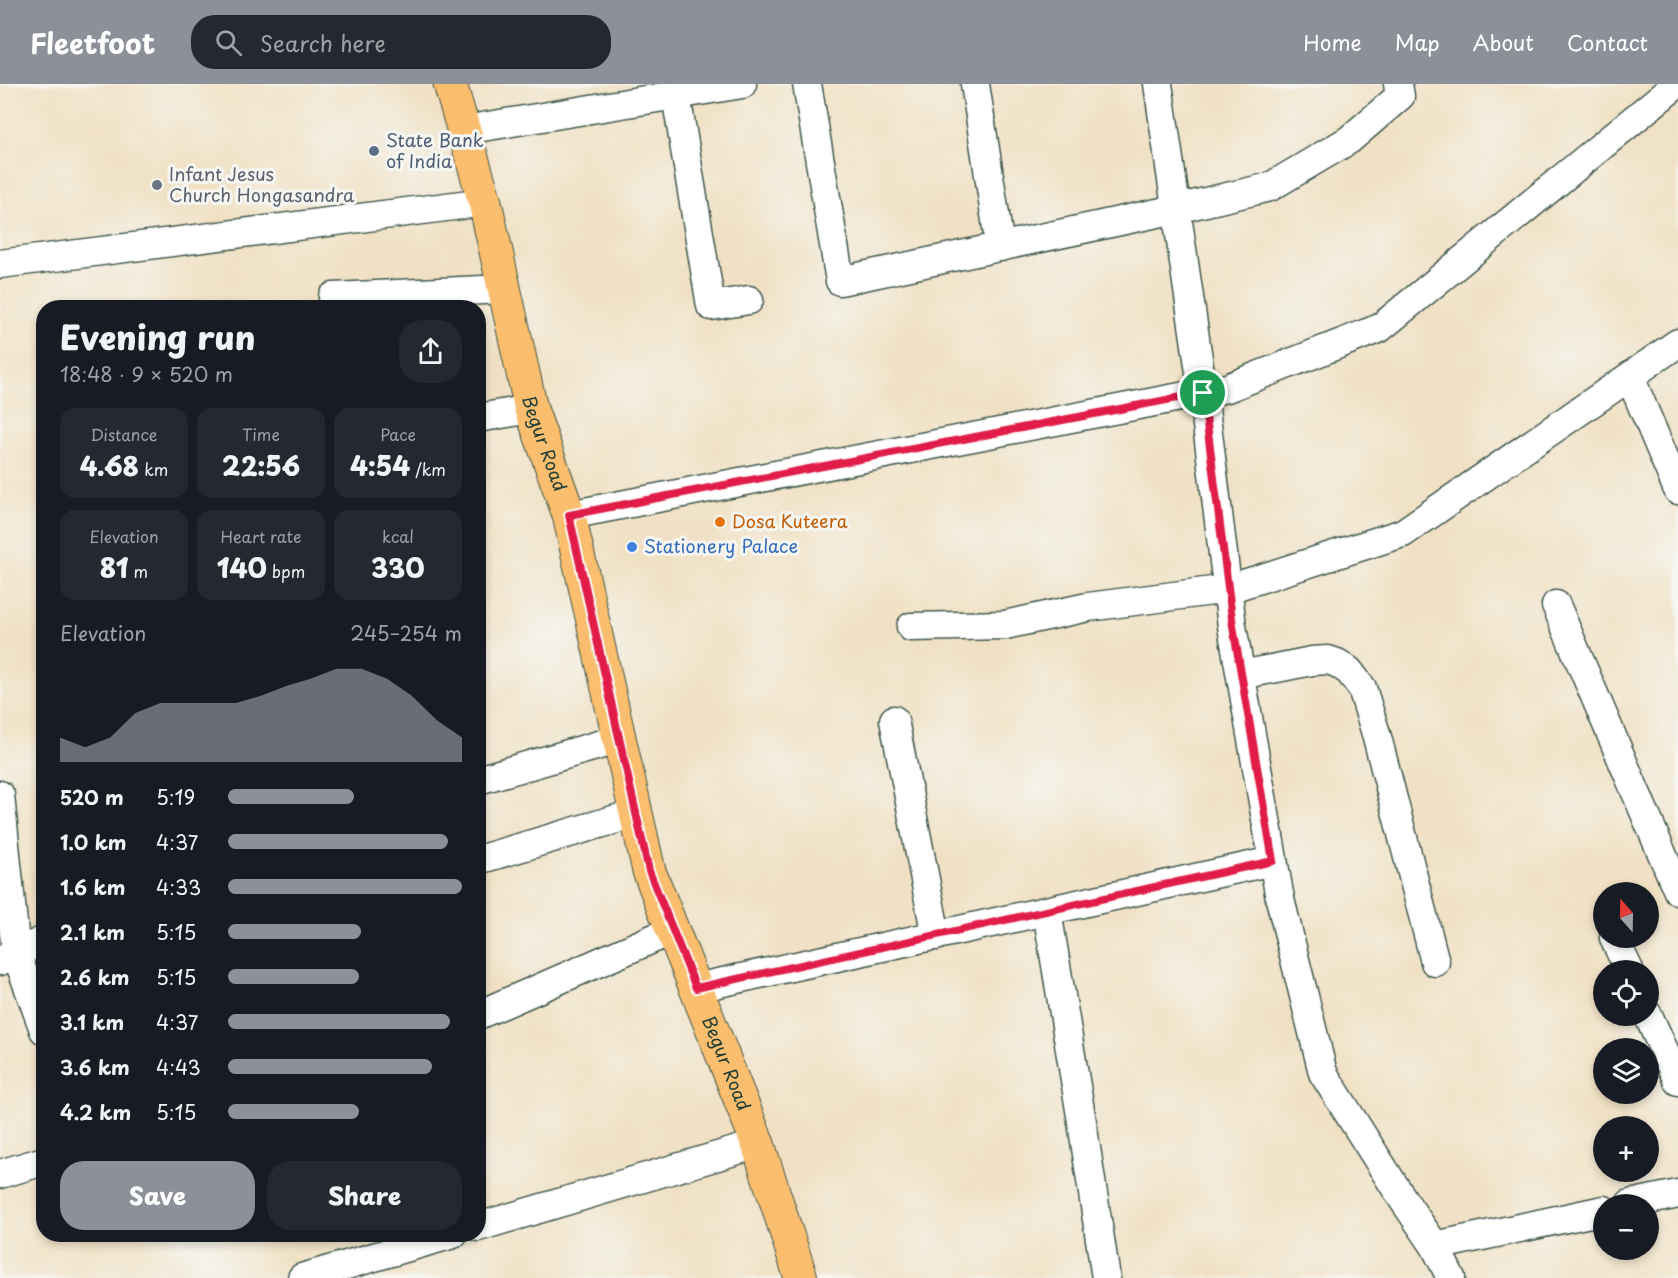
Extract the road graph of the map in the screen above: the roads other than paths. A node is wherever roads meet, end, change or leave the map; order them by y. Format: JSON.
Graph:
{"nodes":[{"id":1,"x":450,"y":84,"type":"edge"},
{"id":2,"x":742,"y":84,"type":"edge"},
{"id":3,"x":807,"y":84,"type":"edge"},
{"id":4,"x":975,"y":84,"type":"edge"},
{"id":5,"x":1158,"y":84,"type":"edge"},
{"id":6,"x":1677,"y":84,"type":"edge"},
{"id":7,"x":1405,"y":88,"type":"edge"},
{"id":8,"x":676,"y":95,"type":"junction"},
{"id":9,"x":464,"y":130,"type":"junction"},
{"id":10,"x":485,"y":202,"type":"junction"},
{"id":11,"x":1176,"y":209,"type":"junction"},
{"id":12,"x":1000,"y":247,"type":"junction"},
{"id":13,"x":0,"y":264,"type":"edge"},
{"id":14,"x":504,"y":289,"type":"junction"},
{"id":15,"x":333,"y":297,"type":"dead end"},
{"id":16,"x":749,"y":300,"type":"dead end"},
{"id":17,"x":1678,"y":343,"type":"edge"},
{"id":18,"x":1630,"y":377,"type":"junction"},
{"id":19,"x":1203,"y":393,"type":"junction"},
{"id":20,"x":531,"y":409,"type":"junction"},
{"id":21,"x":486,"y":417,"type":"edge"},
{"id":22,"x":1678,"y":490,"type":"edge"},
{"id":23,"x":569,"y":515,"type":"junction"},
{"id":24,"x":1228,"y":589,"type":"junction"},
{"id":25,"x":1556,"y":604,"type":"dead end"},
{"id":26,"x":911,"y":627,"type":"dead end"},
{"id":27,"x":1241,"y":675,"type":"junction"},
{"id":28,"x":894,"y":720,"type":"dead end"},
{"id":29,"x":621,"y":739,"type":"junction"},
{"id":30,"x":486,"y":778,"type":"edge"},
{"id":31,"x":0,"y":795,"type":"edge"},
{"id":32,"x":637,"y":813,"type":"junction"},
{"id":33,"x":486,"y":858,"type":"edge"},
{"id":34,"x":1273,"y":861,"type":"junction"},
{"id":35,"x":1678,"y":891,"type":"edge"},
{"id":36,"x":1047,"y":911,"type":"junction"},
{"id":37,"x":673,"y":930,"type":"junction"},
{"id":38,"x":936,"y":936,"type":"junction"},
{"id":39,"x":36,"y":944,"type":"edge"},
{"id":40,"x":8,"y":957,"type":"edge"},
{"id":41,"x":1436,"y":962,"type":"dead end"},
{"id":42,"x":696,"y":988,"type":"junction"},
{"id":43,"x":486,"y":1012,"type":"edge"},
{"id":44,"x":36,"y":1014,"type":"edge"},
{"id":45,"x":1653,"y":1026,"type":"edge"},
{"id":46,"x":1678,"y":1081,"type":"edge"},
{"id":47,"x":758,"y":1144,"type":"junction"},
{"id":48,"x":36,"y":1163,"type":"edge"},
{"id":49,"x":0,"y":1174,"type":"edge"},
{"id":50,"x":1678,"y":1194,"type":"edge"},
{"id":51,"x":1659,"y":1198,"type":"edge"},
{"id":52,"x":1593,"y":1212,"type":"edge"},
{"id":53,"x":486,"y":1225,"type":"edge"},
{"id":54,"x":426,"y":1242,"type":"edge"},
{"id":55,"x":1435,"y":1246,"type":"junction"},
{"id":56,"x":302,"y":1278,"type":"edge"},
{"id":57,"x":801,"y":1278,"type":"edge"},
{"id":58,"x":1106,"y":1278,"type":"edge"},
{"id":59,"x":1451,"y":1278,"type":"edge"}],
"edges":[{"from":1,"to":9,"type":"main road","name":"Begur Road"},
{"from":2,"to":8,"type":"street"},
{"from":3,"to":12,"type":"street"},
{"from":4,"to":12,"type":"street"},
{"from":5,"to":11,"type":"street"},
{"from":6,"to":19,"type":"street"},
{"from":7,"to":11,"type":"street"},
{"from":8,"to":9,"type":"street"},
{"from":8,"to":16,"type":"street"},
{"from":9,"to":10,"type":"main road","name":"Begur Road"},
{"from":10,"to":13,"type":"street"},
{"from":10,"to":14,"type":"main road","name":"Begur Road"},
{"from":11,"to":12,"type":"street"},
{"from":11,"to":19,"type":"street"},
{"from":14,"to":15,"type":"street"},
{"from":14,"to":20,"type":"main road","name":"Begur Road"},
{"from":17,"to":18,"type":"street"},
{"from":18,"to":22,"type":"street"},
{"from":18,"to":24,"type":"street"},
{"from":19,"to":23,"type":"street"},
{"from":19,"to":24,"type":"street"},
{"from":20,"to":21,"type":"street"},
{"from":20,"to":23,"type":"main road","name":"Begur Road"},
{"from":23,"to":29,"type":"main road","name":"Begur Road"},
{"from":24,"to":26,"type":"street"},
{"from":24,"to":27,"type":"street"},
{"from":25,"to":35,"type":"street"},
{"from":27,"to":34,"type":"street"},
{"from":27,"to":41,"type":"street"},
{"from":28,"to":38,"type":"street"},
{"from":29,"to":30,"type":"street"},
{"from":29,"to":32,"type":"main road","name":"Begur Road"},
{"from":31,"to":40,"type":"street"},
{"from":32,"to":33,"type":"street"},
{"from":32,"to":37,"type":"main road","name":"Begur Road"},
{"from":34,"to":36,"type":"street"},
{"from":34,"to":55,"type":"street"},
{"from":36,"to":38,"type":"street"},
{"from":36,"to":58,"type":"street"},
{"from":37,"to":42,"type":"main road","name":"Begur Road"},
{"from":37,"to":43,"type":"street"},
{"from":38,"to":42,"type":"street"},
{"from":39,"to":40,"type":"street"},
{"from":40,"to":44,"type":"street"},
{"from":42,"to":47,"type":"main road","name":"Begur Road"},
{"from":45,"to":46,"type":"street"},
{"from":47,"to":53,"type":"street"},
{"from":47,"to":57,"type":"main road","name":"Begur Road"},
{"from":48,"to":49,"type":"street"},
{"from":50,"to":51,"type":"street"},
{"from":52,"to":55,"type":"street"},
{"from":54,"to":56,"type":"street"},
{"from":55,"to":59,"type":"street"}]}
